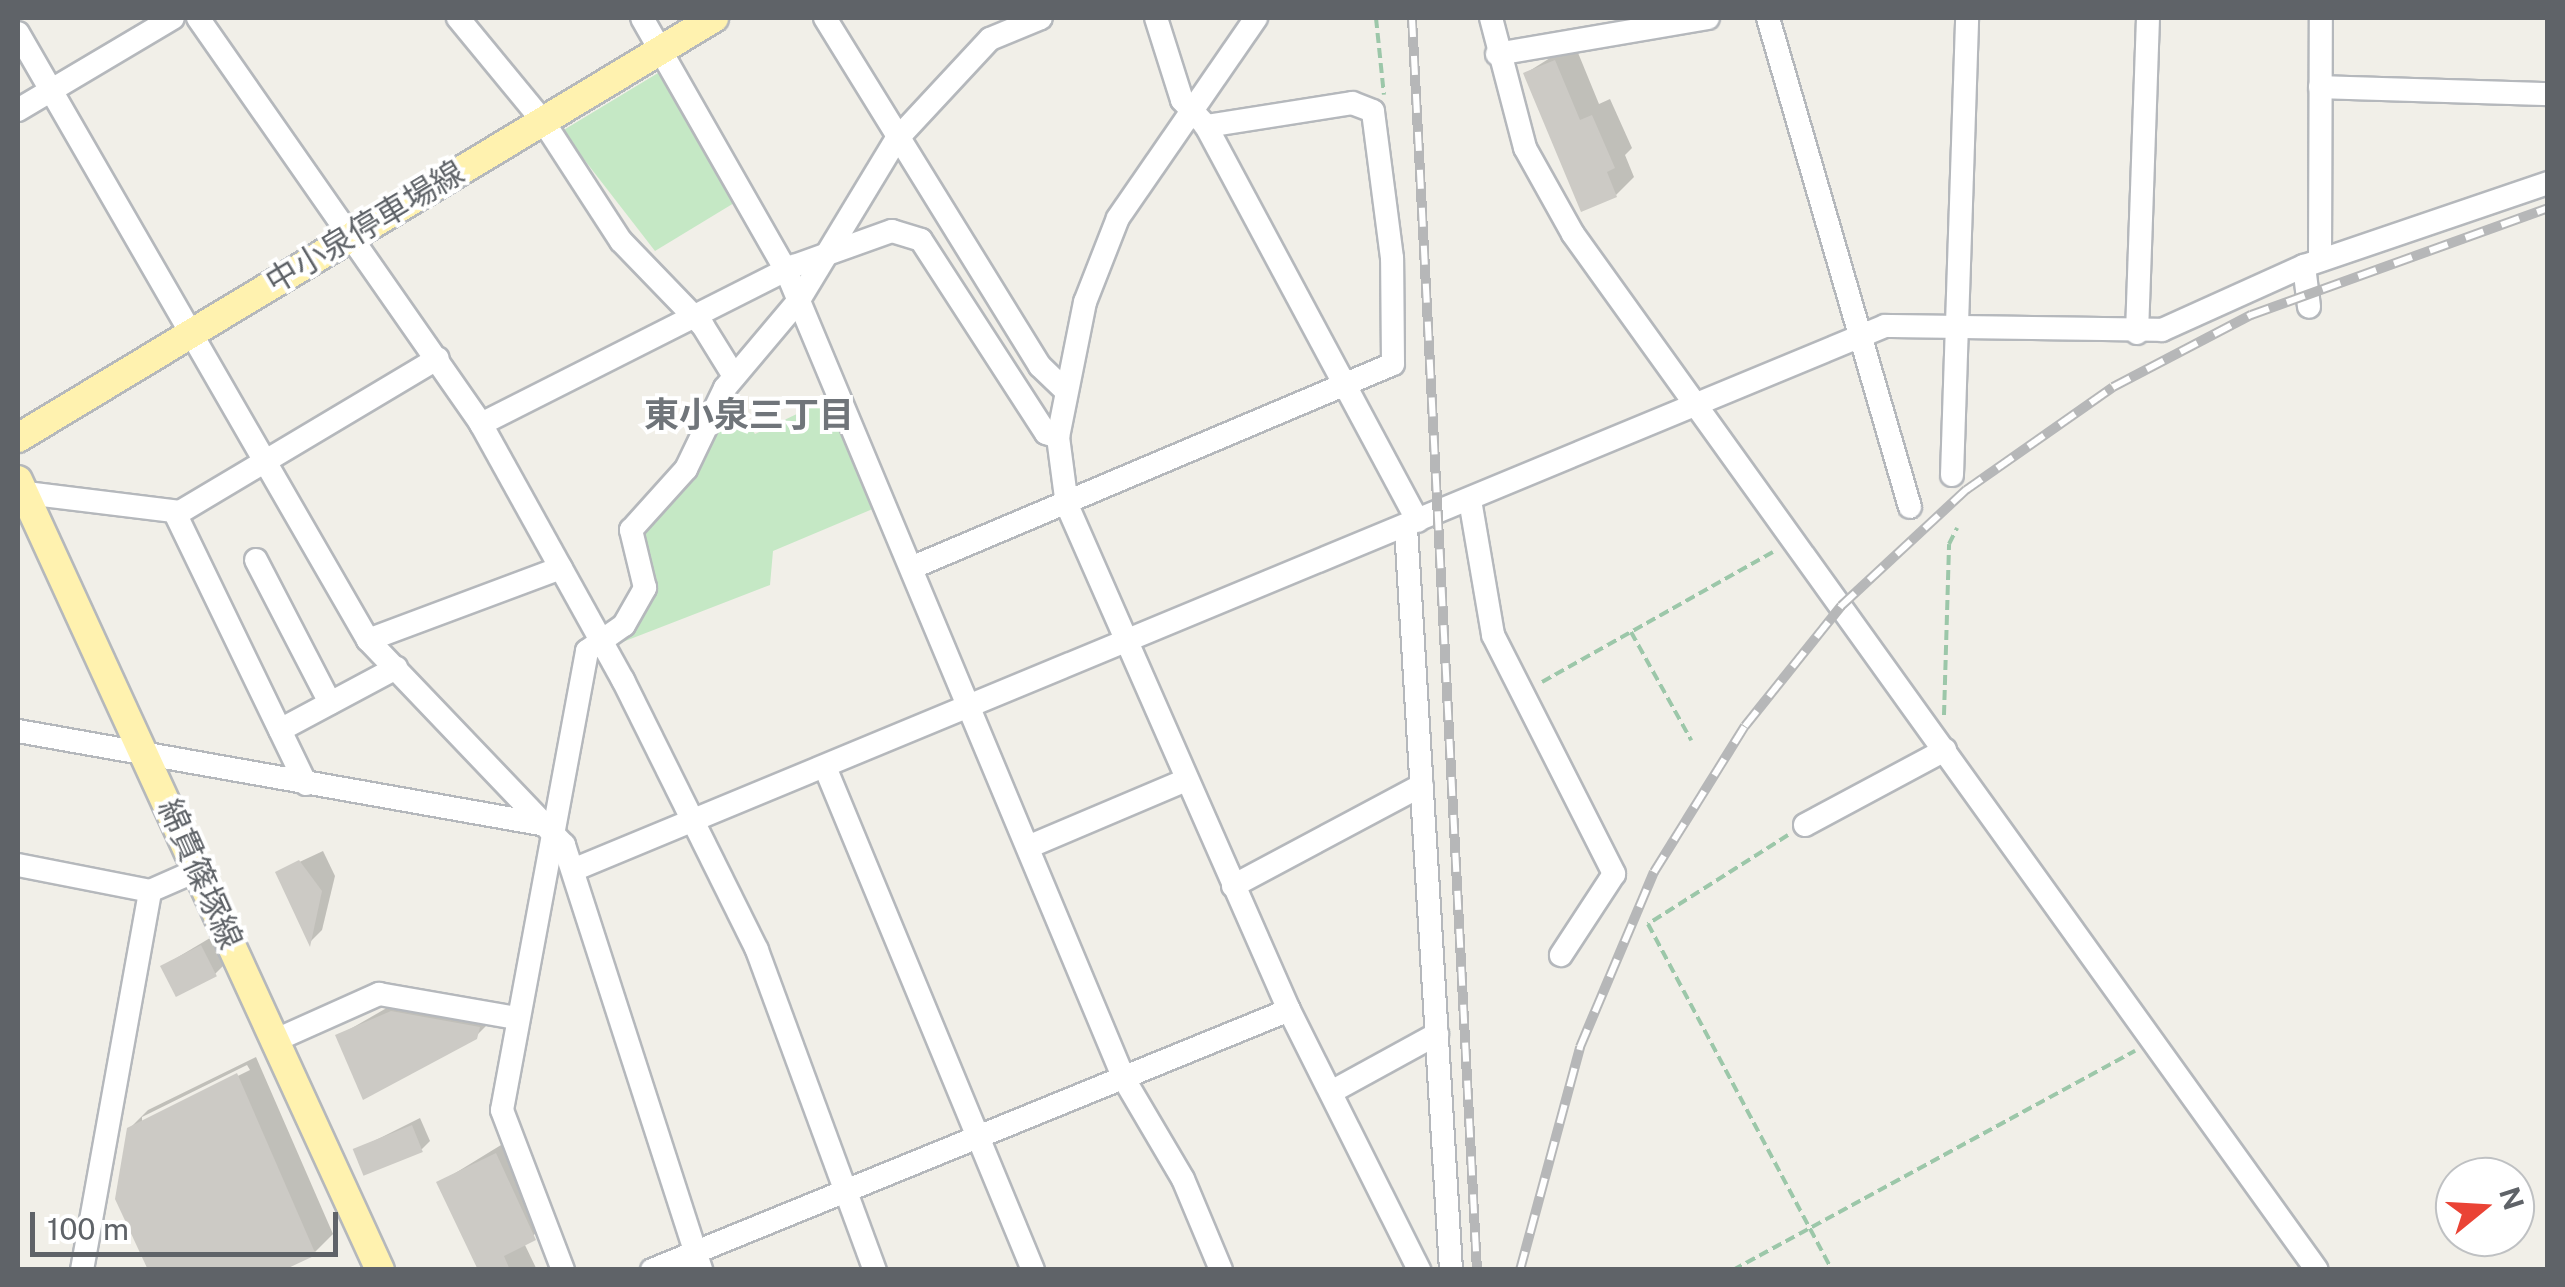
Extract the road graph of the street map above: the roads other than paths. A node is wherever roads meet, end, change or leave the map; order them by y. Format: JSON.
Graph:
{"nodes":[{"id":1,"x":174,"y":18,"type":"edge"},
{"id":2,"x":198,"y":18,"type":"edge"},
{"id":3,"x":458,"y":18,"type":"edge"},
{"id":4,"x":642,"y":18,"type":"edge"},
{"id":5,"x":714,"y":18,"type":"edge"},
{"id":6,"x":824,"y":18,"type":"edge"},
{"id":7,"x":1041,"y":18,"type":"edge"},
{"id":8,"x":1156,"y":18,"type":"edge"},
{"id":9,"x":1256,"y":18,"type":"edge"},
{"id":10,"x":1492,"y":18,"type":"edge"},
{"id":11,"x":1708,"y":18,"type":"edge"},
{"id":12,"x":1768,"y":18,"type":"edge"},
{"id":13,"x":1967,"y":18,"type":"edge"},
{"id":14,"x":2148,"y":18,"type":"edge"},
{"id":15,"x":2321,"y":18,"type":"edge"},
{"id":16,"x":984,"y":28,"type":"edge"},
{"id":17,"x":18,"y":33,"type":"edge"},
{"id":18,"x":663,"y":49,"type":"junction"},
{"id":19,"x":1496,"y":54,"type":"junction"},
{"id":20,"x":2320,"y":87,"type":"junction"},
{"id":21,"x":51,"y":92,"type":"junction"},
{"id":22,"x":2548,"y":94,"type":"edge"},
{"id":23,"x":18,"y":110,"type":"edge"},
{"id":24,"x":1197,"y":119,"type":"junction"},
{"id":25,"x":544,"y":120,"type":"junction"},
{"id":26,"x":896,"y":140,"type":"junction"},
{"id":27,"x":2548,"y":183,"type":"edge"},
{"id":28,"x":350,"y":235,"type":"junction"},
{"id":29,"x":826,"y":255,"type":"junction"},
{"id":30,"x":2312,"y":263,"type":"junction"},
{"id":31,"x":786,"y":270,"type":"junction"},
{"id":32,"x":799,"y":300,"type":"junction"},
{"id":33,"x":2309,"y":307,"type":"dead end"},
{"id":34,"x":694,"y":316,"type":"junction"},
{"id":35,"x":1008,"y":316,"type":"junction"},
{"id":36,"x":1957,"y":328,"type":"junction"},
{"id":37,"x":187,"y":334,"type":"junction"},
{"id":38,"x":1860,"y":334,"type":"junction"},
{"id":39,"x":2137,"y":334,"type":"junction"},
{"id":40,"x":983,"y":336,"type":"junction"},
{"id":41,"x":438,"y":358,"type":"junction"},
{"id":42,"x":734,"y":376,"type":"junction"},
{"id":43,"x":1347,"y":386,"type":"junction"},
{"id":44,"x":1064,"y":389,"type":"junction"},
{"id":45,"x":1695,"y":403,"type":"junction"},
{"id":46,"x":481,"y":424,"type":"junction"},
{"id":47,"x":1058,"y":437,"type":"junction"},
{"id":48,"x":18,"y":438,"type":"edge"},
{"id":49,"x":262,"y":464,"type":"junction"},
{"id":50,"x":1952,"y":476,"type":"dead end"},
{"id":51,"x":20,"y":489,"type":"edge"},
{"id":52,"x":1470,"y":500,"type":"junction"},
{"id":53,"x":1067,"y":505,"type":"junction"},
{"id":54,"x":1910,"y":507,"type":"dead end"},
{"id":55,"x":175,"y":513,"type":"junction"},
{"id":56,"x":1412,"y":524,"type":"junction"},
{"id":57,"x":256,"y":560,"type":"dead end"},
{"id":58,"x":561,"y":568,"type":"junction"},
{"id":59,"x":911,"y":568,"type":"junction"},
{"id":60,"x":368,"y":640,"type":"junction"},
{"id":61,"x":600,"y":642,"type":"junction"},
{"id":62,"x":1126,"y":642,"type":"junction"},
{"id":63,"x":396,"y":668,"type":"junction"},
{"id":64,"x":330,"y":703,"type":"junction"},
{"id":65,"x":969,"y":707,"type":"junction"},
{"id":66,"x":280,"y":730,"type":"junction"},
{"id":67,"x":18,"y":732,"type":"edge"},
{"id":68,"x":1945,"y":750,"type":"junction"},
{"id":69,"x":146,"y":755,"type":"junction"},
{"id":70,"x":825,"y":767,"type":"junction"},
{"id":71,"x":1186,"y":780,"type":"junction"},
{"id":72,"x":306,"y":784,"type":"junction"},
{"id":73,"x":1422,"y":784,"type":"junction"},
{"id":74,"x":695,"y":821,"type":"junction"},
{"id":75,"x":1805,"y":825,"type":"road end"},
{"id":76,"x":552,"y":826,"type":"junction"},
{"id":77,"x":1028,"y":847,"type":"junction"},
{"id":78,"x":18,"y":865,"type":"edge"},
{"id":79,"x":198,"y":870,"type":"junction"},
{"id":80,"x":573,"y":870,"type":"junction"},
{"id":81,"x":1233,"y":886,"type":"junction"},
{"id":82,"x":150,"y":891,"type":"junction"},
{"id":83,"x":1561,"y":955,"type":"dead end"},
{"id":84,"x":1290,"y":1010,"type":"junction"},
{"id":85,"x":518,"y":1018,"type":"junction"},
{"id":86,"x":1437,"y":1034,"type":"junction"},
{"id":87,"x":276,"y":1040,"type":"junction"},
{"id":88,"x":1124,"y":1079,"type":"junction"},
{"id":89,"x":1332,"y":1092,"type":"junction"},
{"id":90,"x":981,"y":1136,"type":"junction"},
{"id":91,"x":849,"y":1194,"type":"junction"},
{"id":92,"x":698,"y":1261,"type":"edge"},
{"id":93,"x":82,"y":1270,"type":"edge"},
{"id":94,"x":380,"y":1270,"type":"edge"},
{"id":95,"x":563,"y":1270,"type":"edge"},
{"id":96,"x":652,"y":1270,"type":"edge"},
{"id":97,"x":875,"y":1270,"type":"edge"},
{"id":98,"x":1034,"y":1270,"type":"edge"},
{"id":99,"x":1221,"y":1270,"type":"edge"},
{"id":100,"x":1420,"y":1270,"type":"edge"},
{"id":101,"x":1451,"y":1270,"type":"edge"},
{"id":102,"x":2318,"y":1270,"type":"edge"}],
"edges":[{"from":1,"to":21,"type":"street"},
{"from":2,"to":28,"type":"street"},
{"from":3,"to":25,"type":"street"},
{"from":4,"to":18,"type":"street"},
{"from":5,"to":18,"type":"main road","name":"中小泉停車場線"},
{"from":6,"to":26,"type":"street"},
{"from":7,"to":16,"type":"street"},
{"from":8,"to":24,"type":"street"},
{"from":9,"to":24,"type":"street"},
{"from":10,"to":19,"type":"street"},
{"from":11,"to":19,"type":"street"},
{"from":12,"to":38,"type":"street"},
{"from":13,"to":36,"type":"street"},
{"from":14,"to":39,"type":"street"},
{"from":15,"to":20,"type":"street"},
{"from":16,"to":26,"type":"street"},
{"from":17,"to":21,"type":"street"},
{"from":18,"to":25,"type":"main road","name":"中小泉停車場線"},
{"from":18,"to":31,"type":"street"},
{"from":19,"to":45,"type":"street"},
{"from":20,"to":22,"type":"street"},
{"from":20,"to":30,"type":"street"},
{"from":21,"to":23,"type":"street"},
{"from":21,"to":37,"type":"street"},
{"from":24,"to":43,"type":"street"},
{"from":24,"to":43,"type":"street"},
{"from":24,"to":44,"type":"street"},
{"from":25,"to":28,"type":"main road","name":"中小泉停車場線"},
{"from":25,"to":34,"type":"street"},
{"from":26,"to":29,"type":"street"},
{"from":26,"to":35,"type":"street"},
{"from":27,"to":30,"type":"street"},
{"from":28,"to":37,"type":"main road","name":"中小泉停車場線"},
{"from":28,"to":41,"type":"street"},
{"from":29,"to":31,"type":"street"},
{"from":29,"to":32,"type":"street"},
{"from":29,"to":40,"type":"street"},
{"from":30,"to":33,"type":"street"},
{"from":30,"to":39,"type":"street"},
{"from":31,"to":32,"type":"street"},
{"from":31,"to":34,"type":"street"},
{"from":32,"to":42,"type":"street"},
{"from":32,"to":59,"type":"street"},
{"from":34,"to":42,"type":"street"},
{"from":34,"to":46,"type":"street"},
{"from":35,"to":40,"type":"street"},
{"from":35,"to":44,"type":"street"},
{"from":36,"to":38,"type":"street"},
{"from":36,"to":39,"type":"street"},
{"from":36,"to":50,"type":"street"},
{"from":37,"to":48,"type":"main road","name":"中小泉停車場線"},
{"from":37,"to":49,"type":"street"},
{"from":38,"to":45,"type":"street"},
{"from":38,"to":54,"type":"street"},
{"from":40,"to":47,"type":"street"},
{"from":41,"to":46,"type":"street"},
{"from":41,"to":49,"type":"street"},
{"from":42,"to":61,"type":"street"},
{"from":43,"to":53,"type":"street"},
{"from":43,"to":56,"type":"street"},
{"from":44,"to":47,"type":"street"},
{"from":45,"to":52,"type":"street"},
{"from":45,"to":68,"type":"street"},
{"from":46,"to":58,"type":"street"},
{"from":47,"to":53,"type":"street"},
{"from":49,"to":55,"type":"street"},
{"from":49,"to":60,"type":"street"},
{"from":51,"to":55,"type":"street"},
{"from":51,"to":69,"type":"main road","name":"綿貫篠塚線"},
{"from":52,"to":56,"type":"street"},
{"from":52,"to":83,"type":"street"},
{"from":53,"to":59,"type":"street"},
{"from":53,"to":62,"type":"street"},
{"from":55,"to":66,"type":"street"},
{"from":56,"to":62,"type":"street"},
{"from":56,"to":73,"type":"street"},
{"from":57,"to":64,"type":"street"},
{"from":58,"to":60,"type":"street"},
{"from":58,"to":61,"type":"street"},
{"from":59,"to":65,"type":"street"},
{"from":60,"to":63,"type":"street"},
{"from":61,"to":74,"type":"street"},
{"from":61,"to":76,"type":"street"},
{"from":62,"to":65,"type":"street"},
{"from":62,"to":71,"type":"street"},
{"from":63,"to":64,"type":"street"},
{"from":63,"to":76,"type":"street"},
{"from":64,"to":66,"type":"street"},
{"from":65,"to":70,"type":"street"},
{"from":65,"to":77,"type":"street"},
{"from":66,"to":72,"type":"street"},
{"from":67,"to":69,"type":"street"},
{"from":68,"to":75,"type":"street"},
{"from":68,"to":102,"type":"street"},
{"from":69,"to":72,"type":"street"},
{"from":69,"to":79,"type":"main road","name":"綿貫篠塚線"},
{"from":70,"to":74,"type":"street"},
{"from":70,"to":90,"type":"street"},
{"from":71,"to":77,"type":"street"},
{"from":71,"to":81,"type":"street"},
{"from":72,"to":76,"type":"street"},
{"from":73,"to":81,"type":"street"},
{"from":73,"to":86,"type":"street"},
{"from":74,"to":80,"type":"street"},
{"from":74,"to":91,"type":"street"},
{"from":76,"to":80,"type":"street"},
{"from":76,"to":85,"type":"street"},
{"from":77,"to":88,"type":"street"},
{"from":78,"to":82,"type":"street"},
{"from":79,"to":82,"type":"street"},
{"from":79,"to":87,"type":"main road","name":"綿貫篠塚線"},
{"from":80,"to":92,"type":"street"},
{"from":81,"to":84,"type":"street"},
{"from":82,"to":93,"type":"street"},
{"from":84,"to":88,"type":"street"},
{"from":84,"to":89,"type":"street"},
{"from":85,"to":87,"type":"street"},
{"from":85,"to":95,"type":"street"},
{"from":86,"to":89,"type":"street"},
{"from":86,"to":101,"type":"street"},
{"from":87,"to":94,"type":"main road","name":"綿貫篠塚線"},
{"from":88,"to":90,"type":"street"},
{"from":88,"to":99,"type":"street"},
{"from":89,"to":100,"type":"street"},
{"from":90,"to":91,"type":"street"},
{"from":90,"to":98,"type":"street"},
{"from":91,"to":92,"type":"street"},
{"from":91,"to":97,"type":"street"},
{"from":92,"to":96,"type":"street"}]}
